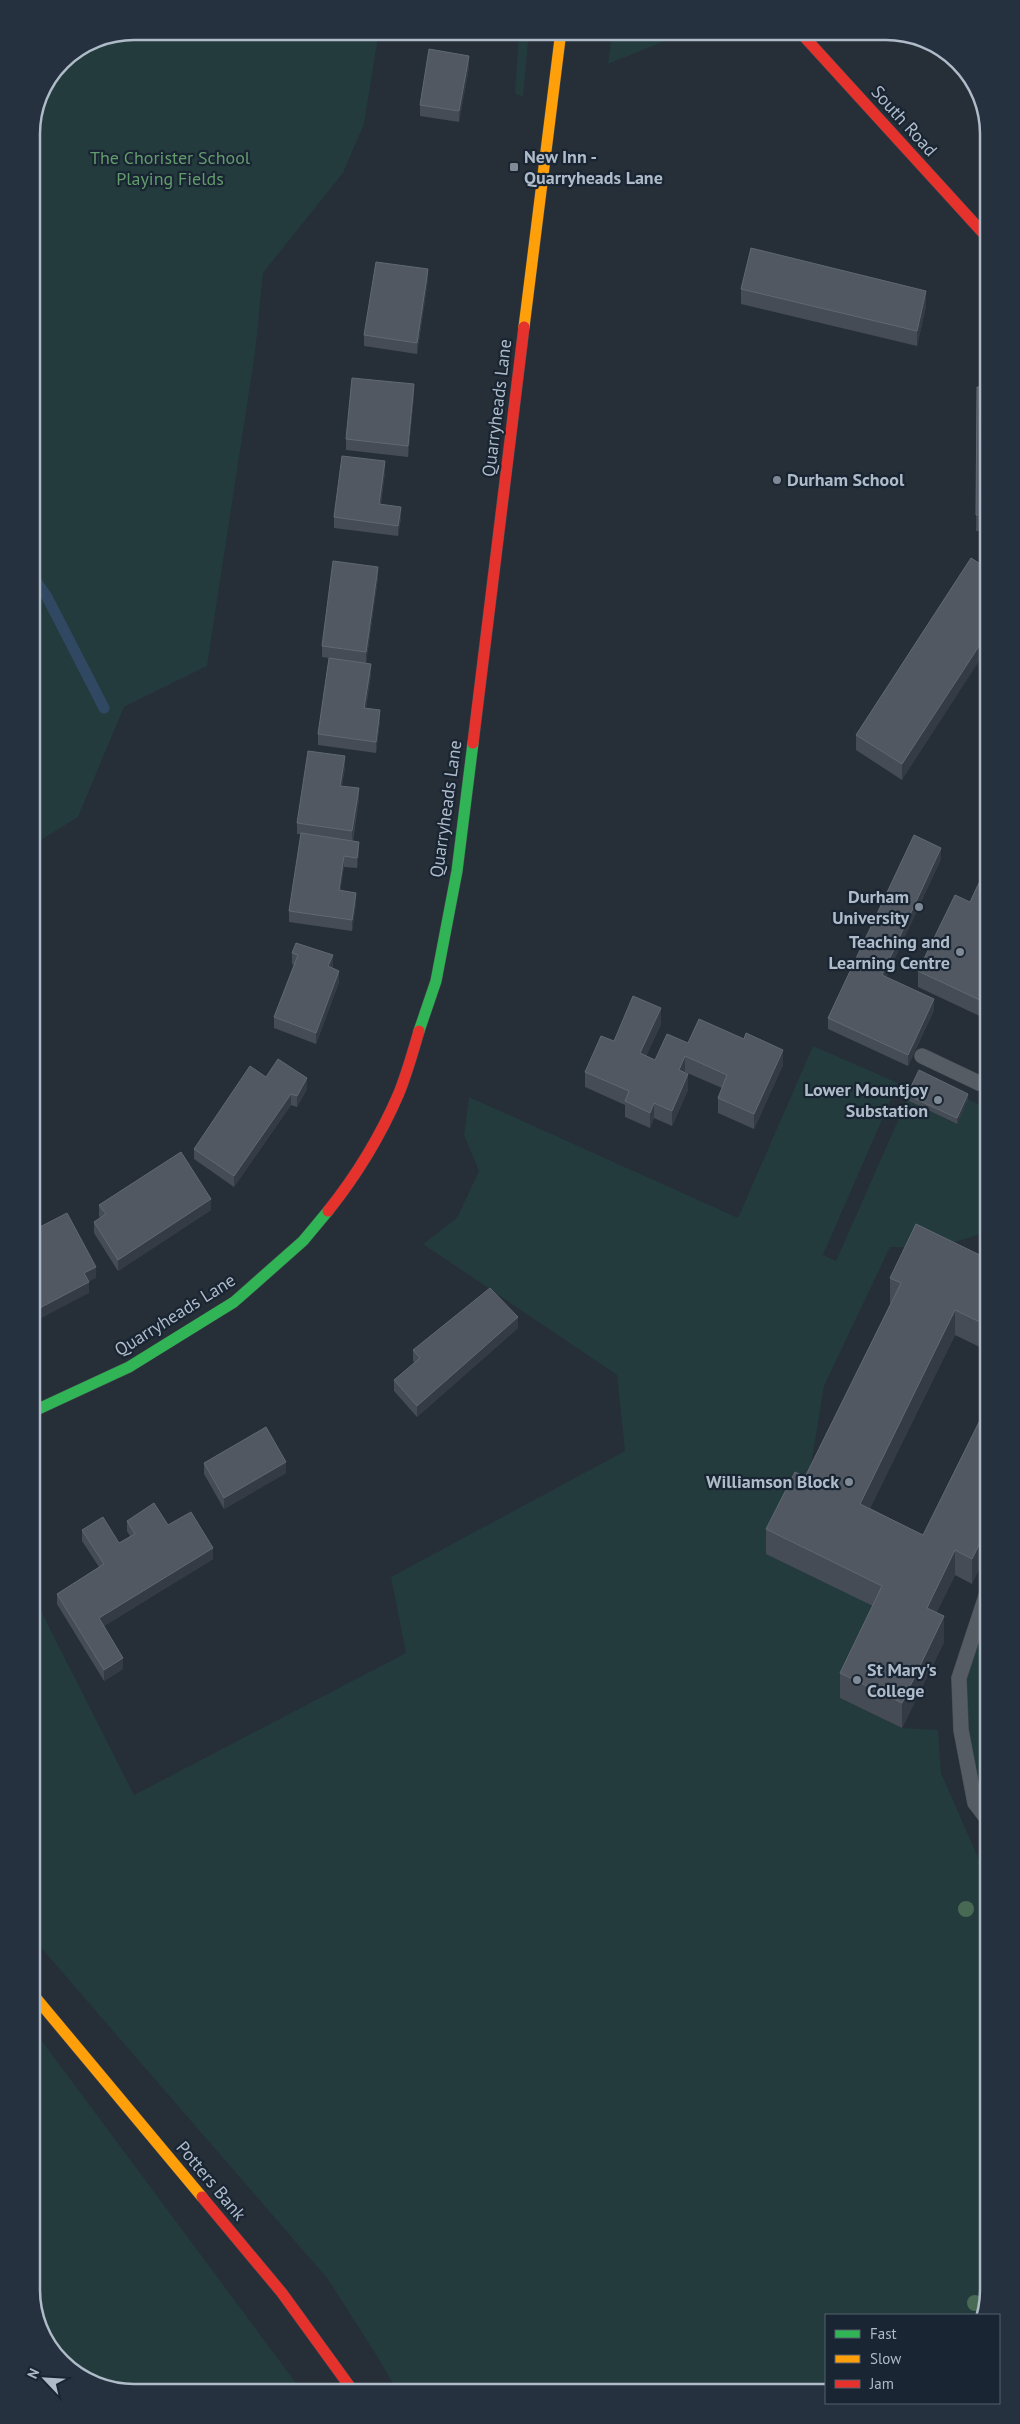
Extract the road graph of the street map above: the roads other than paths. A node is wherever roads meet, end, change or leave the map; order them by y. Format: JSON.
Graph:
{"nodes":[{"id":1,"x":560,"y":40,"type":"edge"},
{"id":2,"x":806,"y":40,"type":"edge"},
{"id":3,"x":980,"y":230,"type":"edge"},
{"id":4,"x":922,"y":1056,"type":"dead end"},
{"id":5,"x":980,"y":1083,"type":"edge"},
{"id":6,"x":40,"y":1408,"type":"edge"},
{"id":7,"x":980,"y":1614,"type":"edge"},
{"id":8,"x":980,"y":1810,"type":"edge"},
{"id":9,"x":40,"y":2003,"type":"edge"},
{"id":10,"x":348,"y":2384,"type":"edge"}],
"edges":[{"from":1,"to":6,"type":"street","name":"Quarryheads Lane"},
{"from":2,"to":3,"type":"street","name":"South Road"},
{"from":4,"to":5,"type":"lane"},
{"from":7,"to":8,"type":"lane"},
{"from":9,"to":10,"type":"street","name":"Potters Bank"}]}
